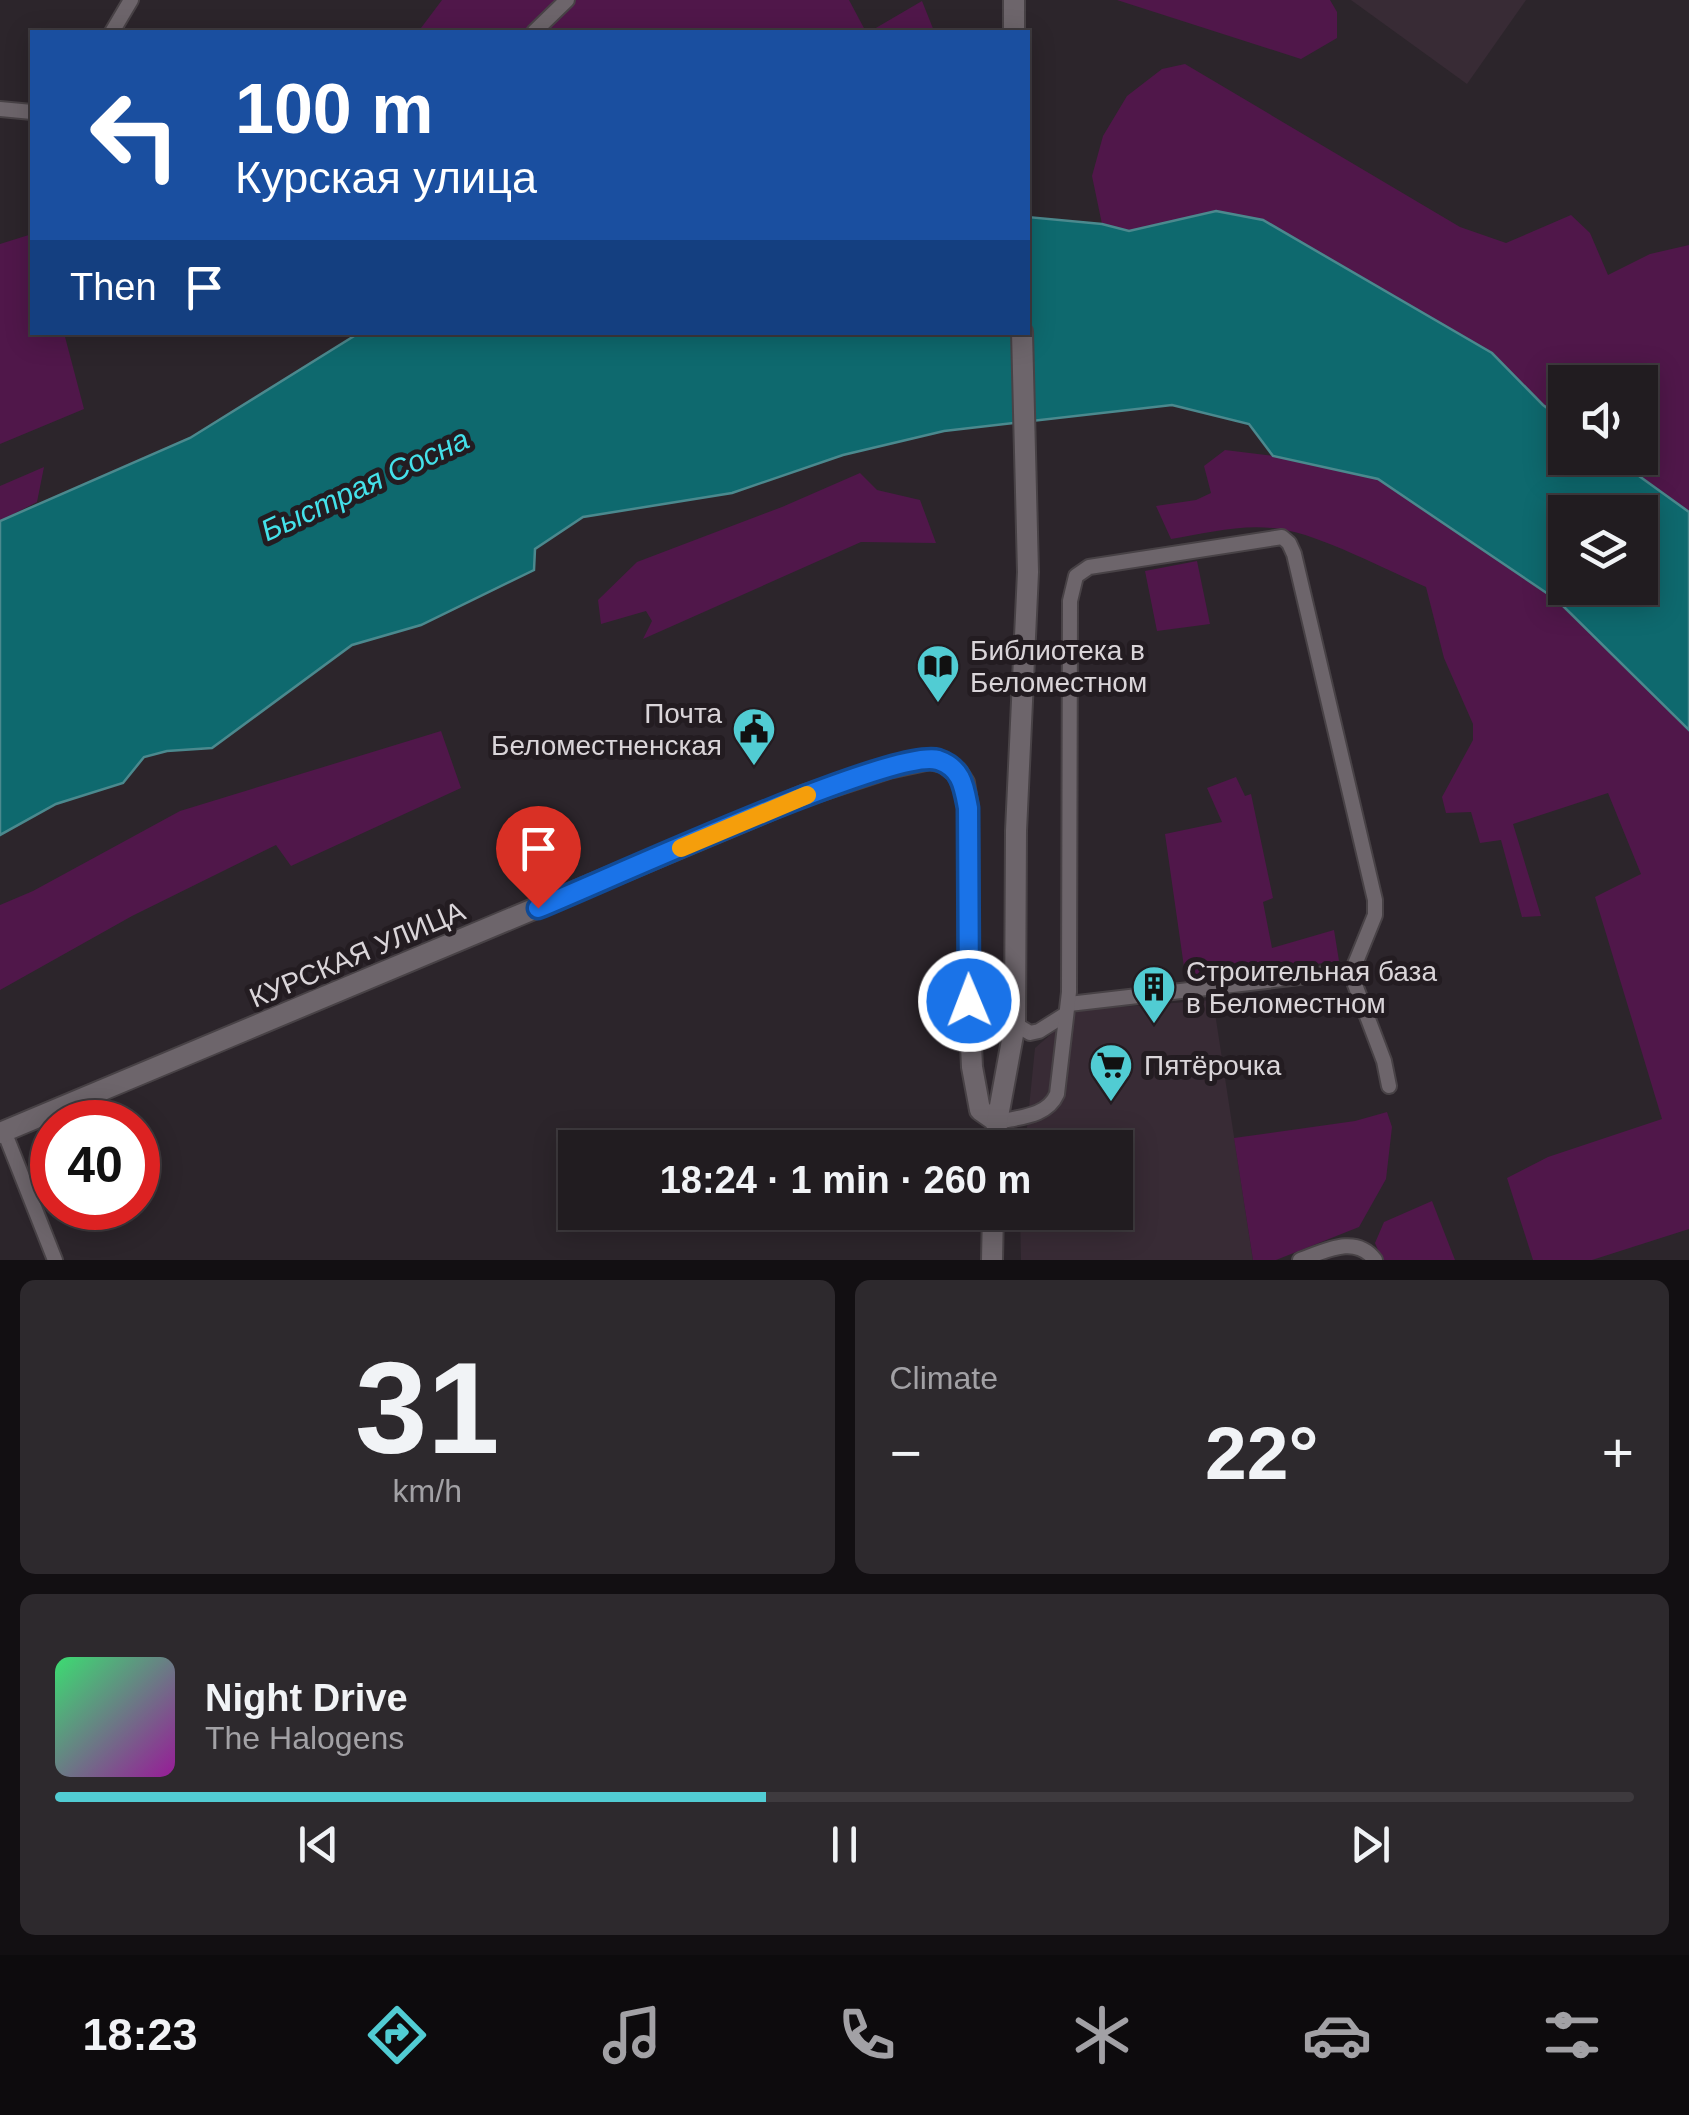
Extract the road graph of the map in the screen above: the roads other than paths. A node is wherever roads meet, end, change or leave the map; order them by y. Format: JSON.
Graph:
{"nodes":[{"id":1,"x":131,"y":0,"type":"edge"},
{"id":2,"x":567,"y":0,"type":"edge"},
{"id":3,"x":113,"y":30,"type":"edge"},
{"id":4,"x":536,"y":30,"type":"edge"},
{"id":5,"x":0,"y":108,"type":"edge"},
{"id":6,"x":30,"y":112,"type":"edge"},
{"id":7,"x":1022,"y":335,"type":"edge"},
{"id":8,"x":1352,"y":970,"type":"junction"},
{"id":9,"x":969,"y":1001,"type":"junction"},
{"id":10,"x":1068,"y":1009,"type":"junction"},
{"id":11,"x":1015,"y":1024,"type":"junction"},
{"id":12,"x":1389,"y":1086,"type":"dead end"},
{"id":13,"x":997,"y":1122,"type":"junction"},
{"id":14,"x":997,"y":1130,"type":"edge"},
{"id":15,"x":2,"y":1132,"type":"edge"},
{"id":16,"x":993,"y":1230,"type":"edge"},
{"id":17,"x":55,"y":1260,"type":"edge"},
{"id":18,"x":992,"y":1260,"type":"edge"},
{"id":19,"x":1300,"y":1260,"type":"edge"},
{"id":20,"x":1375,"y":1260,"type":"edge"}],
"edges":[{"from":1,"to":3,"type":"street"},
{"from":2,"to":4,"type":"street"},
{"from":5,"to":6,"type":"street"},
{"from":7,"to":11,"type":"street"},
{"from":8,"to":10,"type":"street"},
{"from":8,"to":10,"type":"street"},
{"from":8,"to":12,"type":"street"},
{"from":9,"to":11,"type":"street"},
{"from":9,"to":13,"type":"street","name":"КУРСКАЯ УЛИЦА"},
{"from":9,"to":15,"type":"street","name":"КУРСКАЯ УЛИЦА"},
{"from":10,"to":11,"type":"street"},
{"from":10,"to":13,"type":"street"},
{"from":11,"to":13,"type":"street"},
{"from":13,"to":14,"type":"street"},
{"from":15,"to":17,"type":"street"},
{"from":16,"to":18,"type":"street"},
{"from":19,"to":20,"type":"street"}]}
